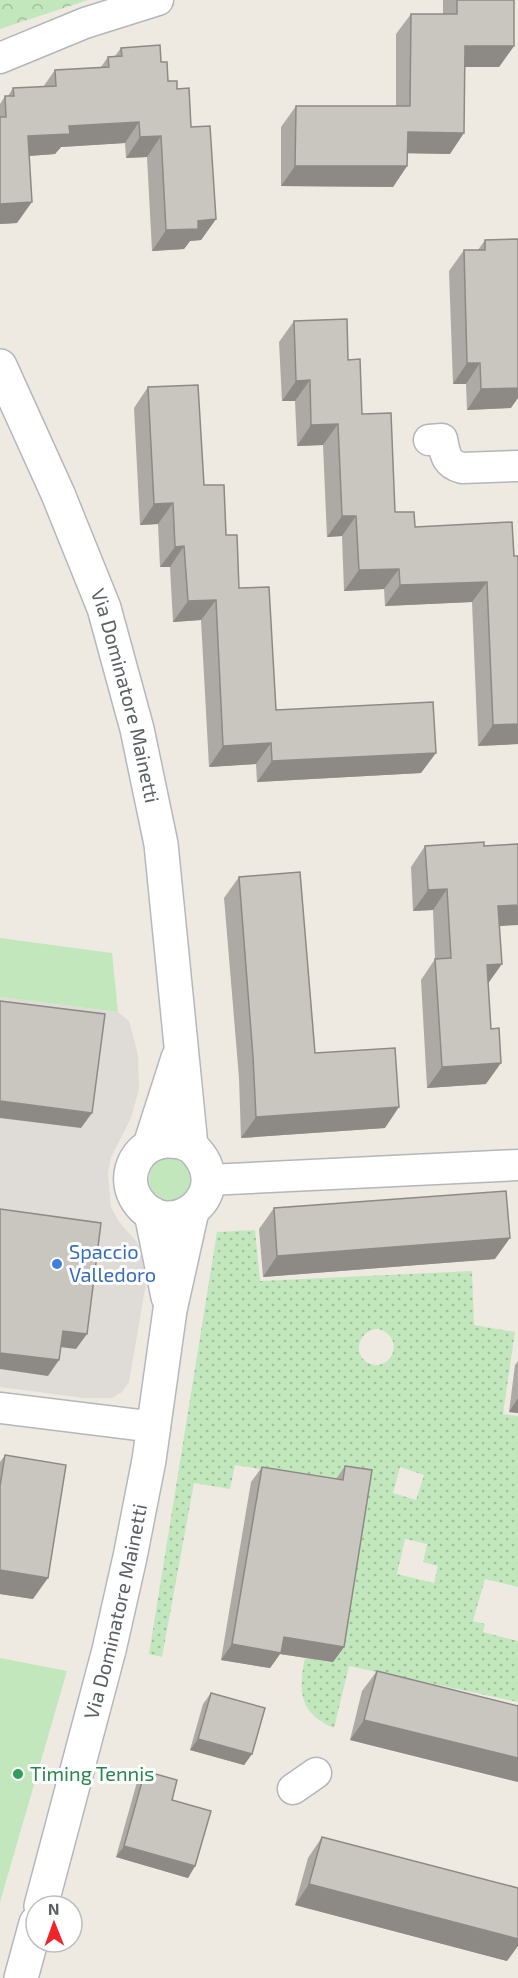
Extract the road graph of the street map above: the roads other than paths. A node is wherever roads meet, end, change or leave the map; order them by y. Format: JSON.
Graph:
{"nodes":[{"id":1,"x":158,"y":0,"type":"edge"},
{"id":2,"x":0,"y":58,"type":"edge"},
{"id":3,"x":0,"y":366,"type":"edge"},
{"id":4,"x":437,"y":435,"type":"dead end"},
{"id":5,"x":518,"y":466,"type":"edge"},
{"id":6,"x":182,"y":1045,"type":"junction"},
{"id":7,"x":150,"y":1145,"type":"junction"},
{"id":8,"x":191,"y":1146,"type":"junction"},
{"id":9,"x":518,"y":1166,"type":"edge"},
{"id":10,"x":209,"y":1180,"type":"junction"},
{"id":11,"x":192,"y":1211,"type":"junction"},
{"id":12,"x":151,"y":1213,"type":"junction"},
{"id":13,"x":170,"y":1310,"type":"junction"},
{"id":14,"x":0,"y":1408,"type":"edge"},
{"id":15,"x":154,"y":1427,"type":"junction"},
{"id":16,"x":43,"y":1894,"type":"edge"},
{"id":17,"x":28,"y":1954,"type":"edge"},
{"id":18,"x":21,"y":1978,"type":"edge"}],
"edges":[{"from":1,"to":2,"type":"street"},
{"from":3,"to":6,"type":"street","name":"Via Dominatore Mainetti"},
{"from":4,"to":5,"type":"street"},
{"from":6,"to":7,"type":"street","name":"Via Dominatore Mainetti"},
{"from":6,"to":8,"type":"street","name":"Via Dominatore Mainetti"},
{"from":7,"to":8,"type":"street"},
{"from":7,"to":12,"type":"street","name":"Via Dominatore Mainetti"},
{"from":8,"to":10,"type":"street","name":"Via Dominatore Mainetti"},
{"from":9,"to":10,"type":"street"},
{"from":10,"to":11,"type":"street","name":"Via Dominatore Mainetti"},
{"from":11,"to":12,"type":"street"},
{"from":11,"to":13,"type":"street","name":"Via Dominatore Mainetti"},
{"from":12,"to":13,"type":"street","name":"Via Dominatore Mainetti"},
{"from":13,"to":15,"type":"street","name":"Via Dominatore Mainetti"},
{"from":14,"to":15,"type":"street"},
{"from":15,"to":16,"type":"street","name":"Via Dominatore Mainetti"},
{"from":17,"to":18,"type":"street"}]}
